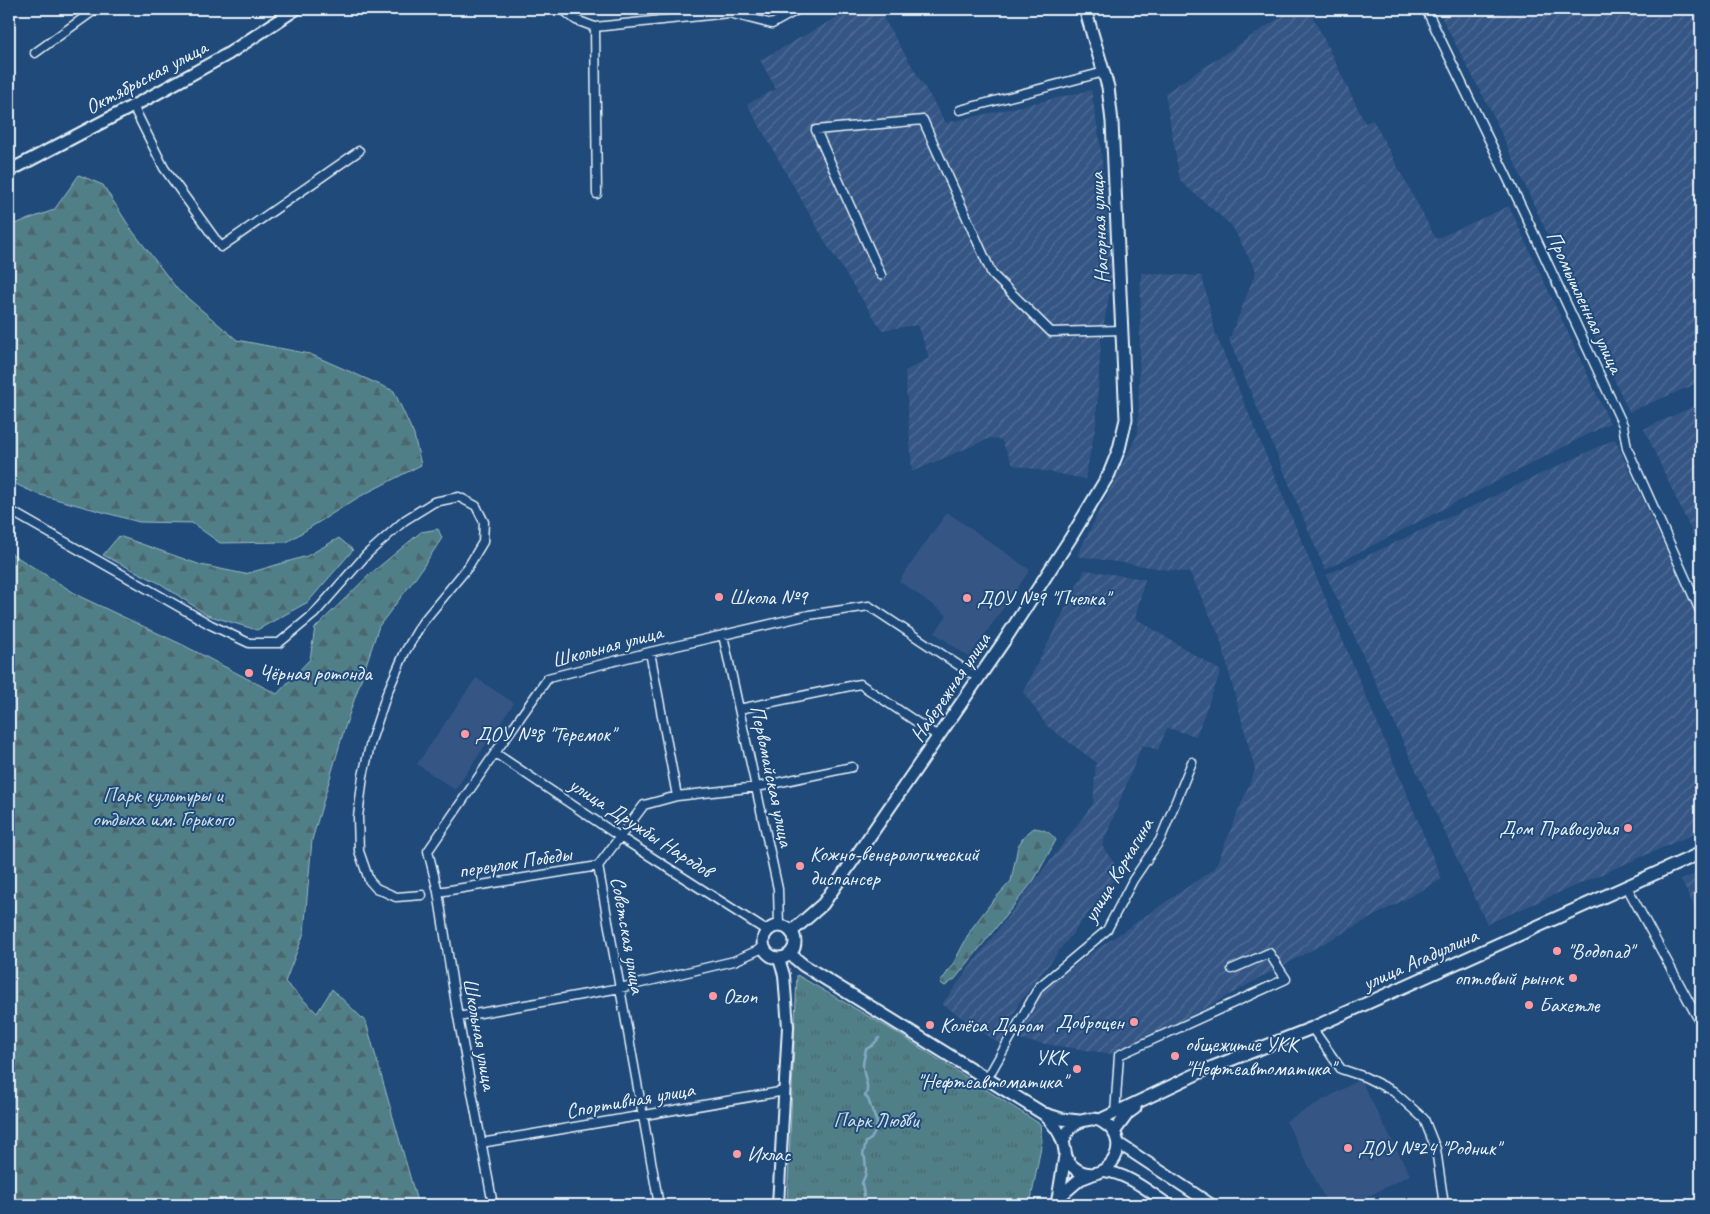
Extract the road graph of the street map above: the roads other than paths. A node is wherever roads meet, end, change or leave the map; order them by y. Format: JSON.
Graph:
{"nodes":[{"id":1,"x":96,"y":9,"type":"edge"},
{"id":2,"x":296,"y":9,"type":"edge"},
{"id":3,"x":562,"y":9,"type":"edge"},
{"id":4,"x":799,"y":9,"type":"edge"},
{"id":5,"x":1085,"y":9,"type":"edge"},
{"id":6,"x":1426,"y":9,"type":"edge"},
{"id":7,"x":595,"y":27,"type":"junction"},
{"id":8,"x":35,"y":53,"type":"dead end"},
{"id":9,"x":1104,"y":72,"type":"junction"},
{"id":10,"x":133,"y":106,"type":"junction"},
{"id":11,"x":960,"y":110,"type":"dead end"},
{"id":12,"x":359,"y":151,"type":"dead end"},
{"id":13,"x":9,"y":171,"type":"edge"},
{"id":14,"x":597,"y":194,"type":"dead end"},
{"id":15,"x":881,"y":276,"type":"dead end"},
{"id":16,"x":1122,"y":330,"type":"junction"},
{"id":17,"x":1119,"y":449,"type":"joint"},
{"id":18,"x":9,"y":510,"type":"edge"},
{"id":19,"x":1701,"y":613,"type":"edge"},
{"id":20,"x":724,"y":635,"type":"junction"},
{"id":21,"x":650,"y":652,"type":"junction"},
{"id":22,"x":978,"y":678,"type":"junction"},
{"id":23,"x":740,"y":709,"type":"junction"},
{"id":24,"x":939,"y":737,"type":"junction"},
{"id":25,"x":494,"y":753,"type":"junction"},
{"id":26,"x":1192,"y":762,"type":"dead end"},
{"id":27,"x":852,"y":766,"type":"dead end"},
{"id":28,"x":757,"y":787,"type":"junction"},
{"id":29,"x":677,"y":796,"type":"junction"},
{"id":30,"x":620,"y":837,"type":"junction"},
{"id":31,"x":1701,"y":853,"type":"edge"},
{"id":32,"x":598,"y":866,"type":"junction"},
{"id":33,"x":1627,"y":887,"type":"junction"},
{"id":34,"x":438,"y":892,"type":"junction"},
{"id":35,"x":422,"y":895,"type":"dead end"},
{"id":36,"x":779,"y":926,"type":"junction"},
{"id":37,"x":767,"y":931,"type":"junction"},
{"id":38,"x":791,"y":932,"type":"junction"},
{"id":39,"x":763,"y":948,"type":"junction"},
{"id":40,"x":785,"y":957,"type":"junction"},
{"id":41,"x":1232,"y":968,"type":"dead end"},
{"id":42,"x":620,"y":988,"type":"junction"},
{"id":43,"x":458,"y":1016,"type":"junction"},
{"id":44,"x":1701,"y":1024,"type":"edge"},
{"id":45,"x":1312,"y":1028,"type":"junction"},
{"id":46,"x":987,"y":1079,"type":"junction"},
{"id":47,"x":785,"y":1091,"type":"junction"},
{"id":48,"x":1152,"y":1094,"type":"junction"},
{"id":49,"x":1044,"y":1114,"type":"junction"},
{"id":50,"x":1114,"y":1114,"type":"junction"},
{"id":51,"x":642,"y":1116,"type":"junction"},
{"id":52,"x":1100,"y":1120,"type":"junction"},
{"id":53,"x":1079,"y":1121,"type":"junction"},
{"id":54,"x":1116,"y":1138,"type":"junction"},
{"id":55,"x":1063,"y":1142,"type":"junction"},
{"id":56,"x":482,"y":1143,"type":"junction"},
{"id":57,"x":1065,"y":1156,"type":"junction"},
{"id":58,"x":1099,"y":1172,"type":"junction"},
{"id":59,"x":1057,"y":1201,"type":"edge"},
{"id":60,"x":493,"y":1205,"type":"edge"},
{"id":61,"x":659,"y":1205,"type":"edge"},
{"id":62,"x":778,"y":1205,"type":"edge"},
{"id":63,"x":1169,"y":1205,"type":"edge"},
{"id":64,"x":1212,"y":1205,"type":"edge"},
{"id":65,"x":1444,"y":1205,"type":"edge"}],
"edges":[{"from":1,"to":8,"type":"street"},
{"from":2,"to":10,"type":"main road","name":"Октябрьская улица"},
{"from":3,"to":7,"type":"street"},
{"from":4,"to":7,"type":"street"},
{"from":5,"to":9,"type":"main road","name":"Нагорная улица"},
{"from":6,"to":19,"type":"street","name":"Промышленная улица"},
{"from":7,"to":14,"type":"street"},
{"from":9,"to":11,"type":"street"},
{"from":9,"to":16,"type":"main road","name":"Нагорная улица"},
{"from":10,"to":12,"type":"street"},
{"from":10,"to":13,"type":"main road","name":"Октябрьская улица"},
{"from":15,"to":16,"type":"street"},
{"from":16,"to":17,"type":"main road","name":"Нагорная улица"},
{"from":17,"to":22,"type":"main road","name":"Набережная улица"},
{"from":18,"to":35,"type":"street"},
{"from":20,"to":21,"type":"street","name":"Школьная улица"},
{"from":20,"to":22,"type":"street","name":"Школьная улица"},
{"from":20,"to":23,"type":"street","name":"Первомайская улица"},
{"from":21,"to":25,"type":"street","name":"Школьная улица"},
{"from":21,"to":29,"type":"street"},
{"from":22,"to":24,"type":"main road","name":"Набережная улица"},
{"from":23,"to":24,"type":"street"},
{"from":23,"to":28,"type":"street","name":"Первомайская улица"},
{"from":24,"to":38,"type":"main road","name":"Набережная улица"},
{"from":25,"to":30,"type":"street","name":"улица Дружбы Народов"},
{"from":25,"to":34,"type":"street","name":"Школьная улица"},
{"from":26,"to":46,"type":"street","name":"улица Корчагина"},
{"from":27,"to":28,"type":"street","name":"Советская улица"},
{"from":28,"to":29,"type":"street","name":"Советская улица"},
{"from":28,"to":36,"type":"street","name":"Первомайская улица"},
{"from":29,"to":30,"type":"street","name":"Советская улица"},
{"from":30,"to":32,"type":"street","name":"Советская улица"},
{"from":30,"to":37,"type":"street","name":"улица Дружбы Народов"},
{"from":31,"to":33,"type":"main road","name":"улица Агадуллина"},
{"from":32,"to":34,"type":"street","name":"переулок Победы"},
{"from":32,"to":42,"type":"street","name":"Советская улица"},
{"from":33,"to":44,"type":"street"},
{"from":33,"to":45,"type":"main road","name":"улица Агадуллина"},
{"from":34,"to":43,"type":"street","name":"Школьная улица"},
{"from":36,"to":37,"type":"main road"},
{"from":36,"to":38,"type":"main road"},
{"from":37,"to":39,"type":"main road"},
{"from":38,"to":40,"type":"main road"},
{"from":39,"to":40,"type":"main road"},
{"from":39,"to":42,"type":"street"},
{"from":40,"to":46,"type":"main road"},
{"from":40,"to":47,"type":"street"},
{"from":41,"to":50,"type":"street"},
{"from":42,"to":43,"type":"street"},
{"from":42,"to":51,"type":"street","name":"Советская улица"},
{"from":43,"to":56,"type":"street","name":"Школьная улица"},
{"from":45,"to":48,"type":"main road","name":"улица Агадуллина"},
{"from":45,"to":65,"type":"street"},
{"from":46,"to":49,"type":"main road"},
{"from":47,"to":51,"type":"street","name":"Спортивная улица"},
{"from":47,"to":62,"type":"street"},
{"from":48,"to":50,"type":"main road"},
{"from":48,"to":54,"type":"main road"},
{"from":49,"to":53,"type":"main road"},
{"from":49,"to":55,"type":"main road"},
{"from":50,"to":52,"type":"main road"},
{"from":51,"to":56,"type":"street","name":"Спортивная улица"},
{"from":51,"to":61,"type":"street","name":"Советская улица"},
{"from":52,"to":53,"type":"main road"},
{"from":52,"to":54,"type":"main road"},
{"from":53,"to":55,"type":"main road"},
{"from":54,"to":58,"type":"main road"},
{"from":54,"to":64,"type":"street"},
{"from":55,"to":57,"type":"main road"},
{"from":56,"to":60,"type":"street","name":"Школьная улица"},
{"from":57,"to":58,"type":"main road"},
{"from":57,"to":59,"type":"main road"},
{"from":58,"to":59,"type":"main road"},
{"from":58,"to":63,"type":"street"}]}
